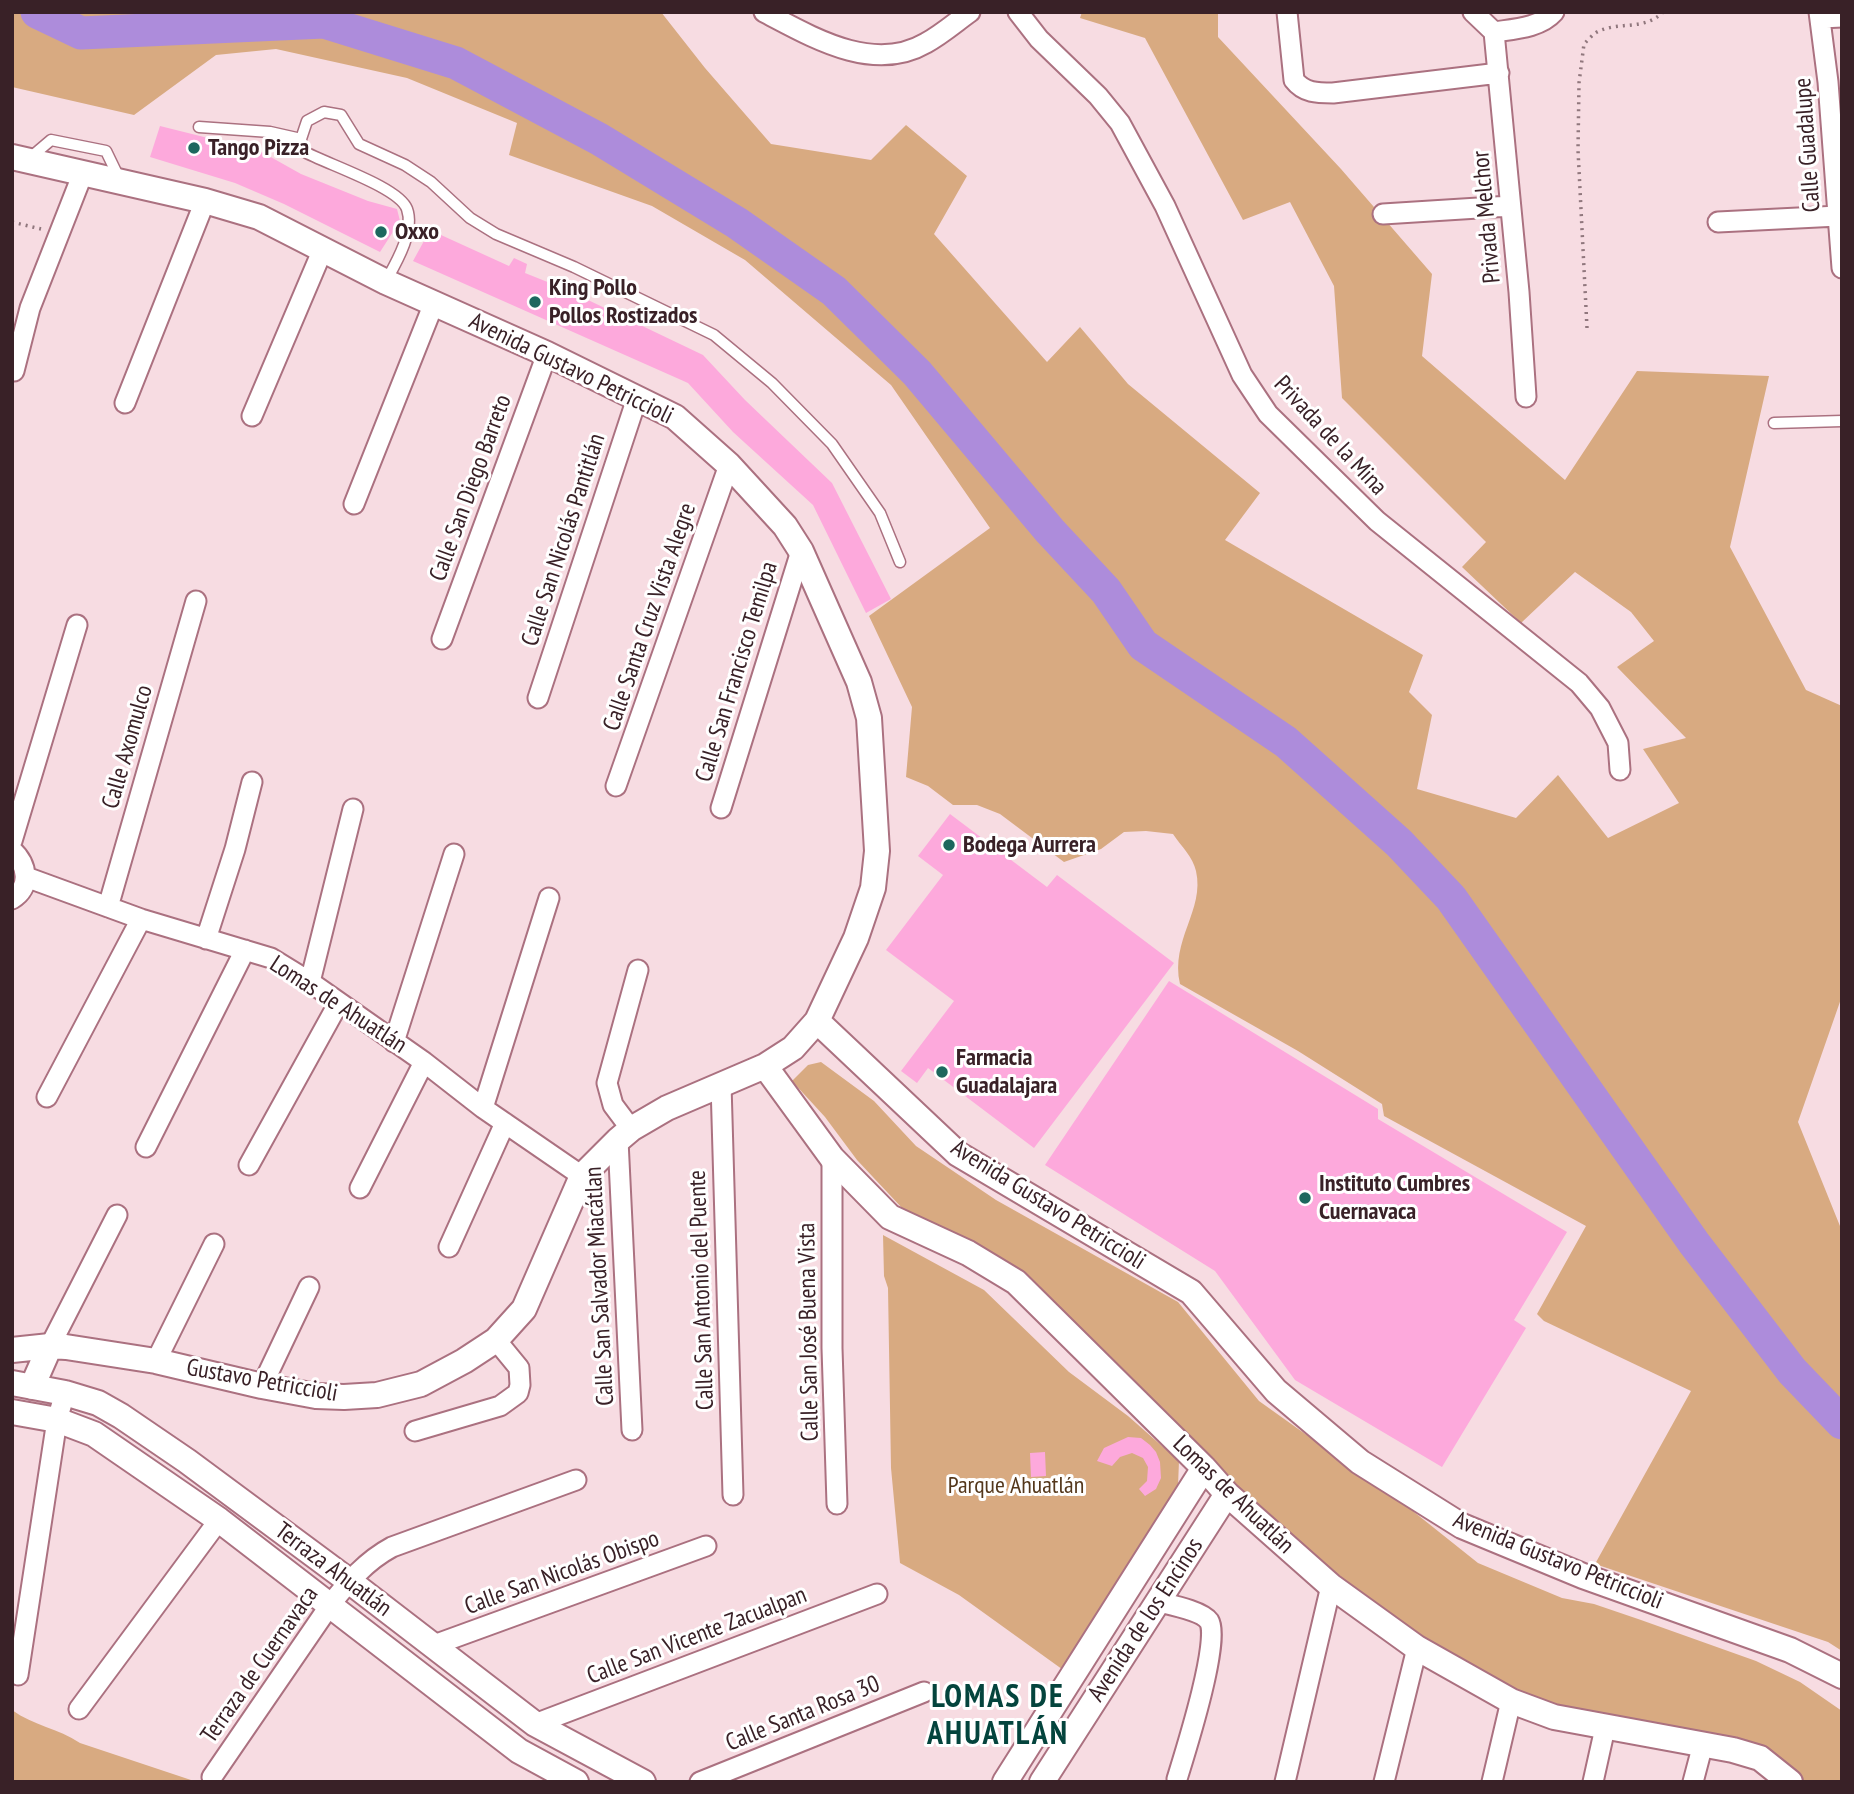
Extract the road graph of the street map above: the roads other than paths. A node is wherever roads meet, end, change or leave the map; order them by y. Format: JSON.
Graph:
{"nodes":[{"id":1,"x":765,"y":12,"type":"edge"},
{"id":2,"x":970,"y":12,"type":"edge"},
{"id":3,"x":1018,"y":12,"type":"edge"},
{"id":4,"x":1287,"y":12,"type":"edge"},
{"id":5,"x":1473,"y":12,"type":"edge"},
{"id":6,"x":1554,"y":12,"type":"edge"},
{"id":7,"x":1820,"y":15,"type":"edge"},
{"id":8,"x":1842,"y":17,"type":"edge"},
{"id":9,"x":1494,"y":32,"type":"junction"},
{"id":10,"x":1499,"y":73,"type":"junction"},
{"id":11,"x":199,"y":127,"type":"dead end"},
{"id":12,"x":301,"y":139,"type":"junction"},
{"id":13,"x":20,"y":159,"type":"edge"},
{"id":14,"x":83,"y":173,"type":"junction"},
{"id":15,"x":120,"y":180,"type":"junction"},
{"id":16,"x":205,"y":201,"type":"junction"},
{"id":17,"x":1510,"y":206,"type":"junction"},
{"id":18,"x":1383,"y":214,"type":"dead end"},
{"id":19,"x":1838,"y":216,"type":"junction"},
{"id":20,"x":1718,"y":222,"type":"dead end"},
{"id":21,"x":323,"y":249,"type":"junction"},
{"id":22,"x":1842,"y":267,"type":"edge"},
{"id":23,"x":386,"y":282,"type":"junction"},
{"id":24,"x":434,"y":303,"type":"junction"},
{"id":25,"x":547,"y":354,"type":"junction"},
{"id":26,"x":15,"y":371,"type":"dead end"},
{"id":27,"x":1525,"y":397,"type":"dead end"},
{"id":28,"x":637,"y":398,"type":"junction"},
{"id":29,"x":125,"y":403,"type":"dead end"},
{"id":30,"x":252,"y":416,"type":"dead end"},
{"id":31,"x":1842,"y":421,"type":"edge"},
{"id":32,"x":1774,"y":423,"type":"dead end"},
{"id":33,"x":729,"y":465,"type":"junction"},
{"id":34,"x":354,"y":504,"type":"dead end"},
{"id":35,"x":801,"y":551,"type":"junction"},
{"id":36,"x":900,"y":562,"type":"dead end"},
{"id":37,"x":195,"y":601,"type":"dead end"},
{"id":38,"x":77,"y":625,"type":"dead end"},
{"id":39,"x":442,"y":639,"type":"dead end"},
{"id":40,"x":538,"y":698,"type":"dead end"},
{"id":41,"x":1619,"y":770,"type":"dead end"},
{"id":42,"x":252,"y":782,"type":"dead end"},
{"id":43,"x":616,"y":786,"type":"dead end"},
{"id":44,"x":721,"y":808,"type":"dead end"},
{"id":45,"x":353,"y":809,"type":"dead end"},
{"id":46,"x":12,"y":841,"type":"edge"},
{"id":47,"x":12,"y":850,"type":"edge"},
{"id":48,"x":454,"y":854,"type":"dead end"},
{"id":49,"x":26,"y":877,"type":"junction"},
{"id":50,"x":549,"y":898,"type":"dead end"},
{"id":51,"x":12,"y":899,"type":"edge"},
{"id":52,"x":108,"y":907,"type":"junction"},
{"id":53,"x":141,"y":919,"type":"junction"},
{"id":54,"x":206,"y":939,"type":"junction"},
{"id":55,"x":245,"y":950,"type":"junction"},
{"id":56,"x":638,"y":970,"type":"dead end"},
{"id":57,"x":310,"y":982,"type":"junction"},
{"id":58,"x":338,"y":1004,"type":"junction"},
{"id":59,"x":817,"y":1021,"type":"junction"},
{"id":60,"x":394,"y":1042,"type":"junction"},
{"id":61,"x":424,"y":1062,"type":"junction"},
{"id":62,"x":765,"y":1066,"type":"junction"},
{"id":63,"x":721,"y":1084,"type":"junction"},
{"id":64,"x":47,"y":1097,"type":"dead end"},
{"id":65,"x":483,"y":1108,"type":"junction"},
{"id":66,"x":505,"y":1123,"type":"junction"},
{"id":67,"x":625,"y":1134,"type":"junction"},
{"id":68,"x":146,"y":1147,"type":"dead end"},
{"id":69,"x":832,"y":1158,"type":"junction"},
{"id":70,"x":249,"y":1165,"type":"dead end"},
{"id":71,"x":582,"y":1176,"type":"junction"},
{"id":72,"x":360,"y":1188,"type":"dead end"},
{"id":73,"x":117,"y":1215,"type":"dead end"},
{"id":74,"x":214,"y":1244,"type":"dead end"},
{"id":75,"x":449,"y":1247,"type":"dead end"},
{"id":76,"x":309,"y":1287,"type":"dead end"},
{"id":77,"x":496,"y":1340,"type":"junction"},
{"id":78,"x":50,"y":1346,"type":"junction"},
{"id":79,"x":12,"y":1350,"type":"edge"},
{"id":80,"x":156,"y":1361,"type":"junction"},
{"id":81,"x":22,"y":1385,"type":"edge"},
{"id":82,"x":262,"y":1386,"type":"junction"},
{"id":83,"x":65,"y":1393,"type":"junction"},
{"id":84,"x":12,"y":1412,"type":"edge"},
{"id":85,"x":57,"y":1420,"type":"junction"},
{"id":86,"x":632,"y":1430,"type":"dead end"},
{"id":87,"x":415,"y":1431,"type":"dead end"},
{"id":88,"x":1204,"y":1468,"type":"junction"},
{"id":89,"x":576,"y":1480,"type":"dead end"},
{"id":90,"x":1227,"y":1494,"type":"junction"},
{"id":91,"x":733,"y":1495,"type":"dead end"},
{"id":92,"x":836,"y":1504,"type":"dead end"},
{"id":93,"x":219,"y":1520,"type":"junction"},
{"id":94,"x":706,"y":1546,"type":"dead end"},
{"id":95,"x":349,"y":1581,"type":"junction"},
{"id":96,"x":1331,"y":1586,"type":"junction"},
{"id":97,"x":877,"y":1594,"type":"dead end"},
{"id":98,"x":1159,"y":1602,"type":"junction"},
{"id":99,"x":330,"y":1605,"type":"junction"},
{"id":100,"x":434,"y":1645,"type":"junction"},
{"id":101,"x":1417,"y":1648,"type":"junction"},
{"id":102,"x":18,"y":1675,"type":"dead end"},
{"id":103,"x":1842,"y":1676,"type":"edge"},
{"id":104,"x":925,"y":1692,"type":"dead end"},
{"id":105,"x":1511,"y":1701,"type":"junction"},
{"id":106,"x":79,"y":1709,"type":"dead end"},
{"id":107,"x":535,"y":1724,"type":"junction"},
{"id":108,"x":1605,"y":1728,"type":"junction"},
{"id":109,"x":1703,"y":1744,"type":"junction"},
{"id":110,"x":212,"y":1777,"type":"dead end"},
{"id":111,"x":1177,"y":1779,"type":"dead end"},
{"id":112,"x":576,"y":1782,"type":"edge"},
{"id":113,"x":643,"y":1782,"type":"edge"},
{"id":114,"x":700,"y":1782,"type":"edge"},
{"id":115,"x":1005,"y":1782,"type":"edge"},
{"id":116,"x":1042,"y":1782,"type":"edge"},
{"id":117,"x":1285,"y":1782,"type":"edge"},
{"id":118,"x":1384,"y":1782,"type":"edge"},
{"id":119,"x":1492,"y":1782,"type":"edge"},
{"id":120,"x":1593,"y":1782,"type":"edge"},
{"id":121,"x":1693,"y":1782,"type":"edge"},
{"id":122,"x":1790,"y":1782,"type":"edge"}],
"edges":[{"from":1,"to":2,"type":"street"},
{"from":3,"to":41,"type":"street","name":"Privada de la Mina"},
{"from":4,"to":10,"type":"street"},
{"from":5,"to":9,"type":"street"},
{"from":6,"to":9,"type":"street"},
{"from":7,"to":8,"type":"street"},
{"from":7,"to":19,"type":"street","name":"Calle Guadalupe"},
{"from":9,"to":10,"type":"street","name":"Privada Melchor"},
{"from":10,"to":17,"type":"street","name":"Privada Melchor"},
{"from":11,"to":12,"type":"lane"},
{"from":12,"to":23,"type":"lane"},
{"from":12,"to":36,"type":"lane"},
{"from":13,"to":14,"type":"street","name":"Avenida Gustavo Petriccioli"},
{"from":13,"to":15,"type":"lane"},
{"from":14,"to":15,"type":"street","name":"Avenida Gustavo Petriccioli"},
{"from":14,"to":26,"type":"street"},
{"from":15,"to":16,"type":"street","name":"Avenida Gustavo Petriccioli"},
{"from":16,"to":21,"type":"street","name":"Avenida Gustavo Petriccioli"},
{"from":16,"to":29,"type":"street"},
{"from":17,"to":18,"type":"street"},
{"from":17,"to":27,"type":"street","name":"Privada Melchor"},
{"from":19,"to":20,"type":"street"},
{"from":19,"to":22,"type":"street","name":"Calle Guadalupe"},
{"from":21,"to":23,"type":"street","name":"Avenida Gustavo Petriccioli"},
{"from":21,"to":30,"type":"street"},
{"from":23,"to":24,"type":"street","name":"Avenida Gustavo Petriccioli"},
{"from":24,"to":25,"type":"street","name":"Avenida Gustavo Petriccioli"},
{"from":24,"to":34,"type":"street"},
{"from":25,"to":28,"type":"street","name":"Avenida Gustavo Petriccioli"},
{"from":25,"to":39,"type":"street","name":"Calle San Diego Barreto"},
{"from":28,"to":33,"type":"street","name":"Avenida Gustavo Petriccioli"},
{"from":28,"to":40,"type":"street","name":"Calle San Nicolás Pantitlán"},
{"from":31,"to":32,"type":"lane"},
{"from":33,"to":35,"type":"street","name":"Avenida Gustavo Petriccioli"},
{"from":33,"to":43,"type":"street","name":"Calle Santa Cruz Vista Alegre"},
{"from":35,"to":44,"type":"street","name":"Calle San Francisco Temilpa"},
{"from":35,"to":59,"type":"street","name":"Avenida Gustavo Petriccioli"},
{"from":37,"to":52,"type":"street","name":"Calle Axomulco"},
{"from":38,"to":46,"type":"street"},
{"from":42,"to":54,"type":"street"},
{"from":45,"to":57,"type":"street"},
{"from":47,"to":49,"type":"street"},
{"from":48,"to":60,"type":"street"},
{"from":49,"to":51,"type":"street"},
{"from":49,"to":52,"type":"street","name":"Lomas de Ahuatlán"},
{"from":50,"to":65,"type":"street"},
{"from":52,"to":53,"type":"street","name":"Lomas de Ahuatlán"},
{"from":53,"to":54,"type":"street","name":"Lomas de Ahuatlán"},
{"from":53,"to":64,"type":"street"},
{"from":54,"to":55,"type":"street","name":"Lomas de Ahuatlán"},
{"from":55,"to":57,"type":"street","name":"Lomas de Ahuatlán"},
{"from":55,"to":68,"type":"street"},
{"from":56,"to":67,"type":"street"},
{"from":57,"to":58,"type":"street","name":"Lomas de Ahuatlán"},
{"from":58,"to":60,"type":"street","name":"Lomas de Ahuatlán"},
{"from":58,"to":70,"type":"street"},
{"from":59,"to":62,"type":"street","name":"Gustavo Petriccioli"},
{"from":59,"to":103,"type":"street","name":"Avenida Gustavo Petriccioli"},
{"from":60,"to":61,"type":"street","name":"Lomas de Ahuatlán"},
{"from":61,"to":65,"type":"street","name":"Lomas de Ahuatlán"},
{"from":61,"to":72,"type":"street"},
{"from":62,"to":63,"type":"street","name":"Gustavo Petriccioli"},
{"from":62,"to":69,"type":"street","name":"Lomas de Ahuatlán"},
{"from":63,"to":67,"type":"street","name":"Gustavo Petriccioli"},
{"from":63,"to":91,"type":"street","name":"Calle San Antonio del Puente"},
{"from":65,"to":66,"type":"street","name":"Lomas de Ahuatlán"},
{"from":66,"to":71,"type":"street","name":"Lomas de Ahuatlán"},
{"from":66,"to":75,"type":"street"},
{"from":67,"to":71,"type":"street","name":"Gustavo Petriccioli"},
{"from":67,"to":86,"type":"street","name":"Calle San Salvador Miacátlan"},
{"from":69,"to":88,"type":"street","name":"Lomas de Ahuatlán"},
{"from":69,"to":92,"type":"street","name":"Calle San José Buena Vista"},
{"from":71,"to":77,"type":"street","name":"Gustavo Petriccioli"},
{"from":73,"to":78,"type":"street"},
{"from":74,"to":80,"type":"street"},
{"from":76,"to":82,"type":"street"},
{"from":77,"to":82,"type":"street","name":"Gustavo Petriccioli"},
{"from":77,"to":87,"type":"street"},
{"from":78,"to":79,"type":"street","name":"Gustavo Petriccioli"},
{"from":78,"to":80,"type":"street","name":"Gustavo Petriccioli"},
{"from":78,"to":81,"type":"street"},
{"from":80,"to":82,"type":"street","name":"Gustavo Petriccioli"},
{"from":81,"to":83,"type":"street","name":"Terraza Ahuatlán"},
{"from":83,"to":85,"type":"street"},
{"from":83,"to":95,"type":"street","name":"Terraza Ahuatlán"},
{"from":84,"to":85,"type":"street","name":"Terraza Ahuatlán"},
{"from":85,"to":93,"type":"street","name":"Terraza Ahuatlán"},
{"from":85,"to":102,"type":"street"},
{"from":88,"to":90,"type":"street","name":"Lomas de Ahuatlán"},
{"from":88,"to":115,"type":"street","name":"Avenida de los Encinos"},
{"from":89,"to":95,"type":"street","name":"Terraza de Cuernavaca"},
{"from":90,"to":96,"type":"street","name":"Lomas de Ahuatlán"},
{"from":90,"to":98,"type":"street","name":"Avenida de los Encinos"},
{"from":93,"to":99,"type":"street","name":"Terraza Ahuatlán"},
{"from":93,"to":106,"type":"street"},
{"from":94,"to":100,"type":"street","name":"Calle San Nicolás Obispo"},
{"from":95,"to":99,"type":"street","name":"Terraza de Cuernavaca"},
{"from":95,"to":100,"type":"street","name":"Terraza Ahuatlán"},
{"from":96,"to":101,"type":"street","name":"Lomas de Ahuatlán"},
{"from":96,"to":117,"type":"street"},
{"from":97,"to":107,"type":"street","name":"Calle San Vicente Zacualpan"},
{"from":98,"to":111,"type":"street"},
{"from":98,"to":116,"type":"street","name":"Avenida de los Encinos"},
{"from":99,"to":110,"type":"street","name":"Terraza de Cuernavaca"},
{"from":99,"to":112,"type":"street","name":"Terraza Ahuatlán"},
{"from":100,"to":107,"type":"street","name":"Terraza Ahuatlán"},
{"from":101,"to":105,"type":"street","name":"Lomas de Ahuatlán"},
{"from":101,"to":118,"type":"street"},
{"from":104,"to":114,"type":"street","name":"Calle Santa Rosa 30"},
{"from":105,"to":108,"type":"street","name":"Lomas de Ahuatlán"},
{"from":105,"to":119,"type":"street"},
{"from":107,"to":113,"type":"street","name":"Terraza Ahuatlán"},
{"from":108,"to":109,"type":"street","name":"Lomas de Ahuatlán"},
{"from":108,"to":120,"type":"street"},
{"from":109,"to":121,"type":"street"},
{"from":109,"to":122,"type":"street","name":"Lomas de Ahuatlán"}]}
